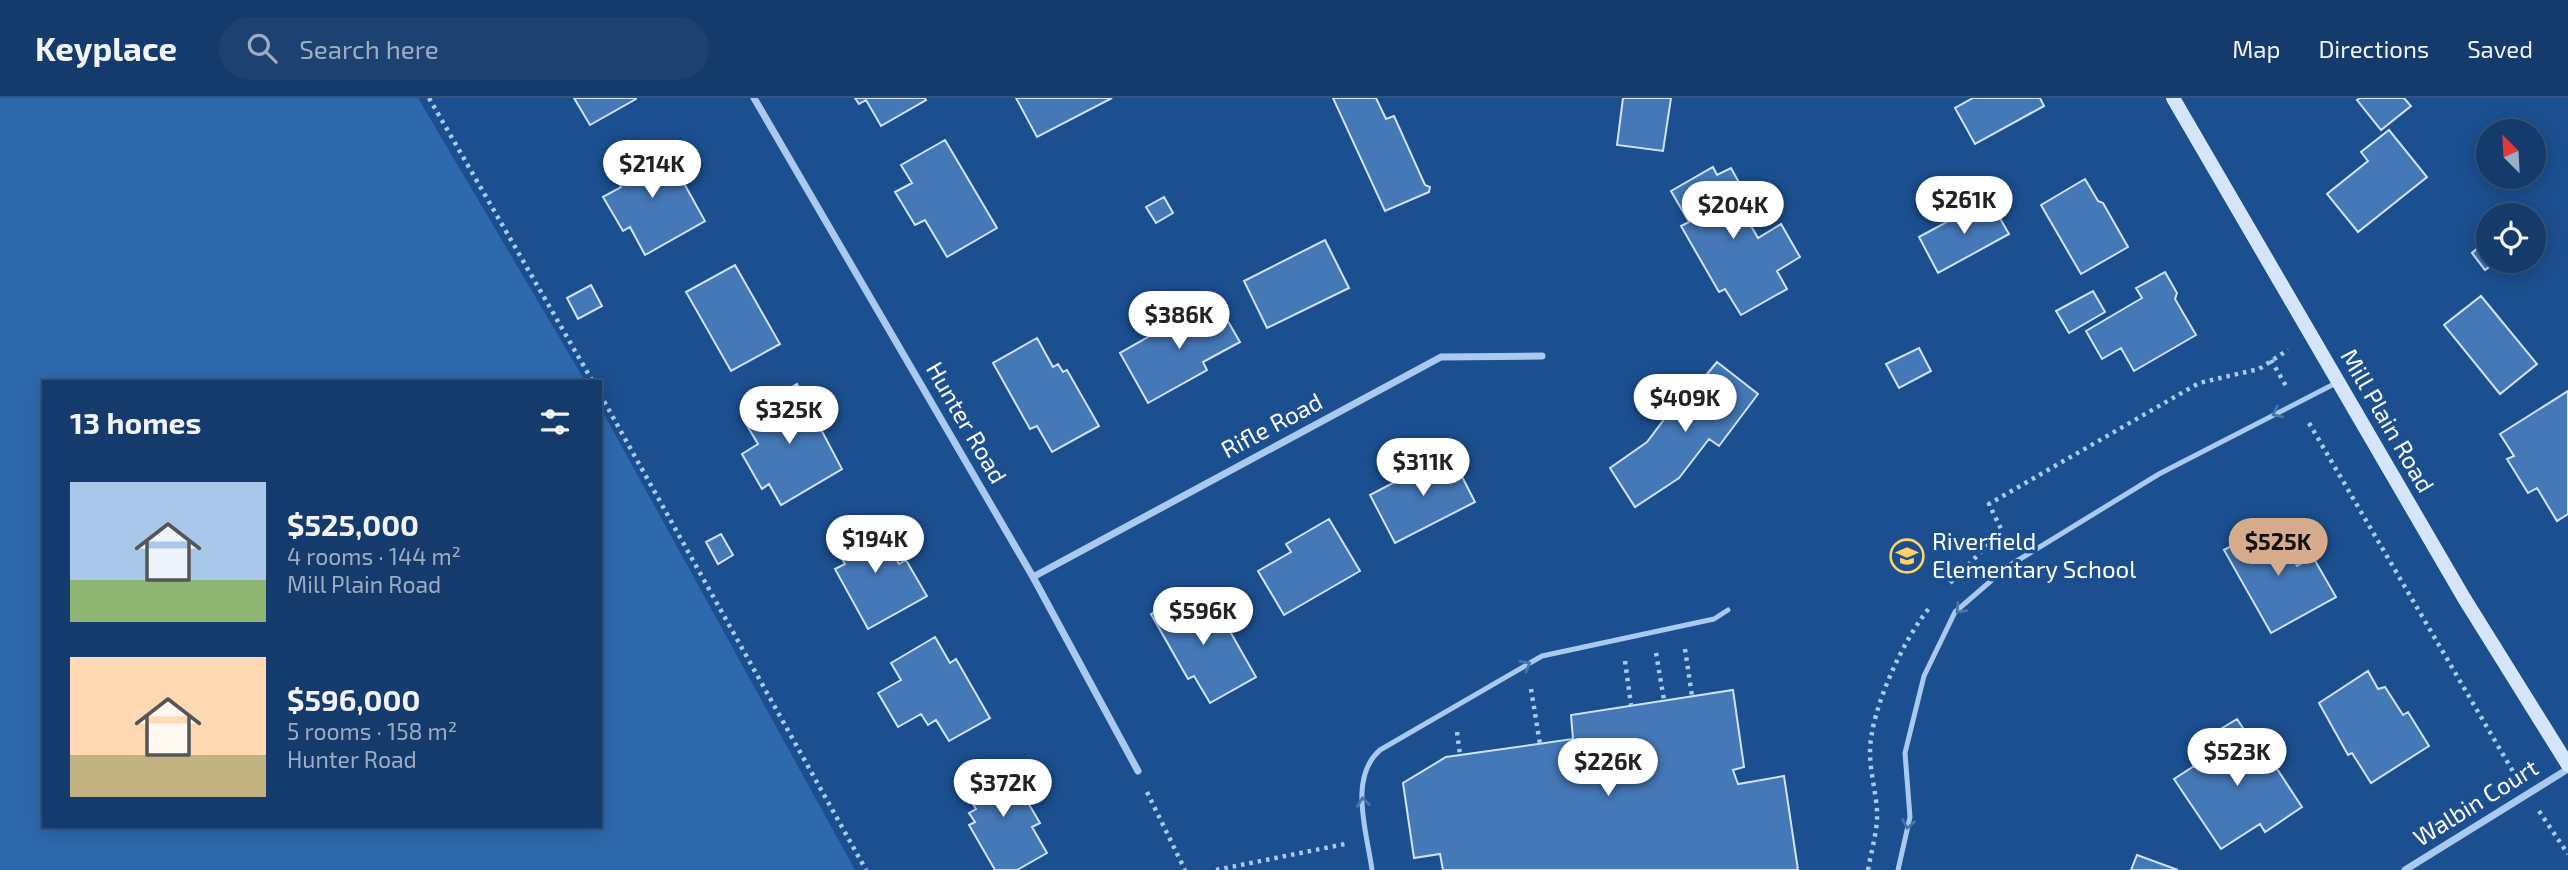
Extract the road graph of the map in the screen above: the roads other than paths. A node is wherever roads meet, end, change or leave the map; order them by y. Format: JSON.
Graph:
{"nodes":[{"id":1,"x":754,"y":98,"type":"edge"},
{"id":2,"x":2172,"y":98,"type":"edge"},
{"id":3,"x":1542,"y":356,"type":"dead end"},
{"id":4,"x":2338,"y":382,"type":"junction"},
{"id":5,"x":1033,"y":577,"type":"junction"},
{"id":6,"x":1728,"y":610,"type":"dead end"},
{"id":7,"x":2568,"y":767,"type":"edge"},
{"id":8,"x":1138,"y":771,"type":"road end"},
{"id":9,"x":1372,"y":870,"type":"edge"},
{"id":10,"x":1898,"y":870,"type":"edge"},
{"id":11,"x":2405,"y":870,"type":"edge"}],
"edges":[{"from":1,"to":5,"type":"street","name":"Hunter Road"},
{"from":2,"to":4,"type":"main road","name":"Mill Plain Road"},
{"from":3,"to":5,"type":"street","name":"Rifle Road"},
{"from":4,"to":7,"type":"main road","name":"Mill Plain Road"},
{"from":4,"to":10,"type":"lane","one_way":true},
{"from":5,"to":8,"type":"street","name":"Hunter Road"},
{"from":9,"to":6,"type":"lane","one_way":true},
{"from":7,"to":11,"type":"street","name":"Walbin Court"}]}
